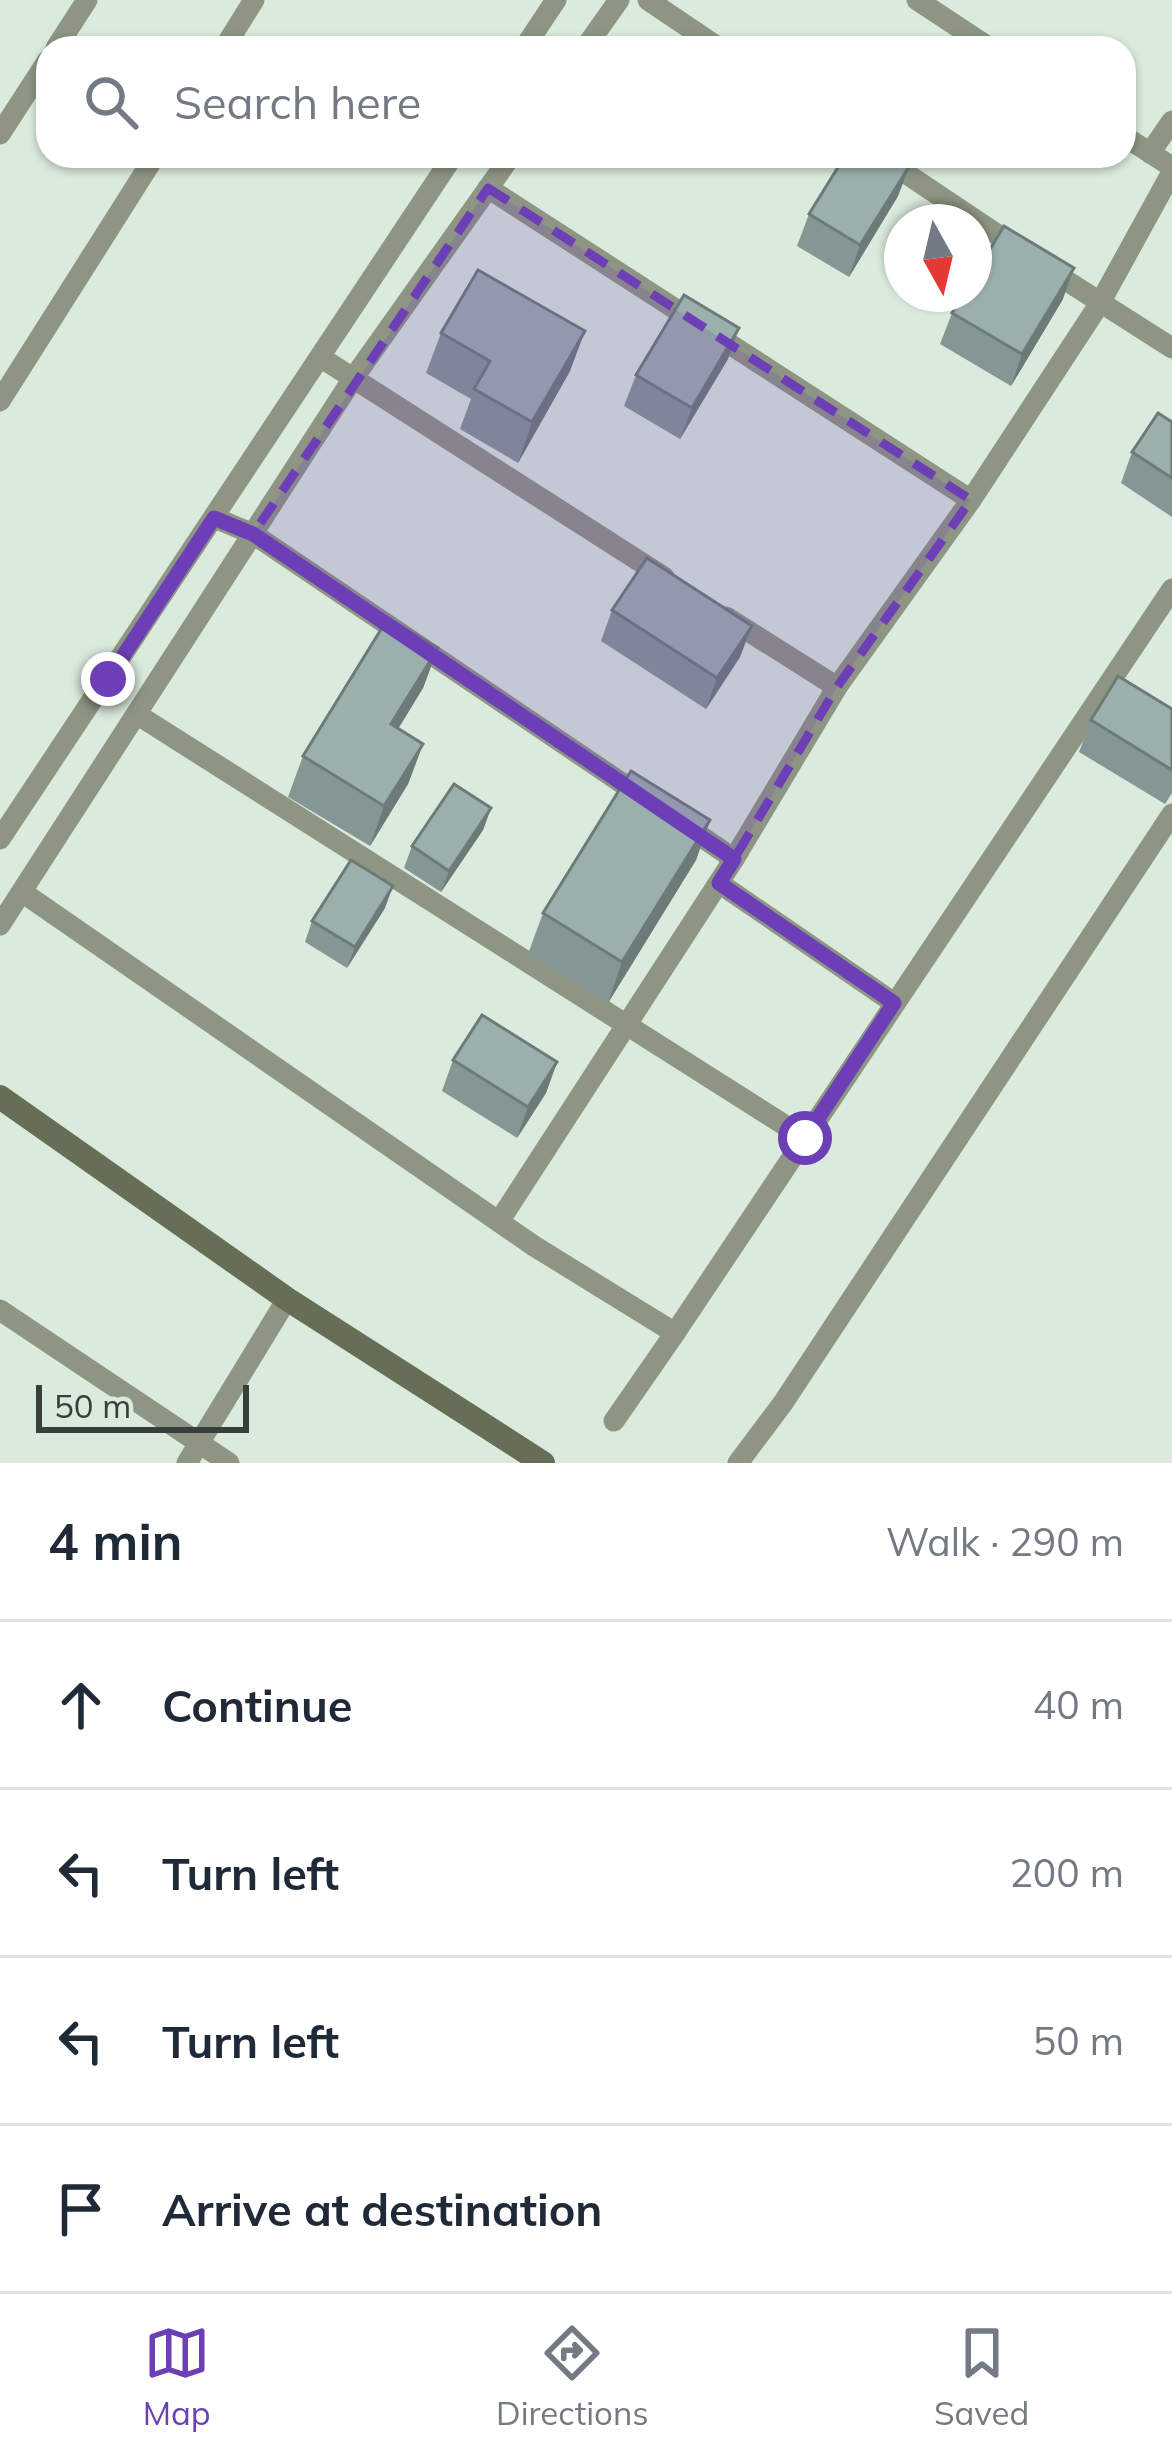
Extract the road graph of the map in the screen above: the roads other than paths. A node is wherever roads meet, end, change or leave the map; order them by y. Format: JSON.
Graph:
{"nodes":[{"id":1,"x":87,"y":0,"type":"edge"},
{"id":2,"x":254,"y":0,"type":"edge"},
{"id":3,"x":556,"y":0,"type":"edge"},
{"id":4,"x":619,"y":0,"type":"edge"},
{"id":5,"x":648,"y":0,"type":"edge"},
{"id":6,"x":917,"y":0,"type":"edge"},
{"id":7,"x":64,"y":36,"type":"edge"},
{"id":8,"x":232,"y":36,"type":"edge"},
{"id":9,"x":532,"y":36,"type":"edge"},
{"id":10,"x":594,"y":36,"type":"edge"},
{"id":11,"x":701,"y":36,"type":"edge"},
{"id":12,"x":972,"y":36,"type":"edge"},
{"id":13,"x":36,"y":78,"type":"edge"},
{"id":14,"x":1172,"y":121,"type":"edge"},
{"id":15,"x":0,"y":134,"type":"edge"},
{"id":16,"x":1136,"y":144,"type":"edge"},
{"id":17,"x":1150,"y":153,"type":"junction"},
{"id":18,"x":147,"y":168,"type":"edge"},
{"id":19,"x":445,"y":168,"type":"edge"},
{"id":20,"x":502,"y":168,"type":"edge"},
{"id":21,"x":898,"y":168,"type":"edge"},
{"id":22,"x":1172,"y":169,"type":"edge"},
{"id":23,"x":488,"y":188,"type":"junction"},
{"id":24,"x":1100,"y":303,"type":"junction"},
{"id":25,"x":1172,"y":348,"type":"edge"},
{"id":26,"x":320,"y":357,"type":"junction"},
{"id":27,"x":352,"y":380,"type":"junction"},
{"id":28,"x":0,"y":401,"type":"edge"},
{"id":29,"x":970,"y":500,"type":"junction"},
{"id":30,"x":214,"y":518,"type":"junction"},
{"id":31,"x":253,"y":534,"type":"junction"},
{"id":32,"x":675,"y":585,"type":"edge"},
{"id":33,"x":1172,"y":589,"type":"edge"},
{"id":34,"x":716,"y":610,"type":"edge"},
{"id":35,"x":837,"y":687,"type":"junction"},
{"id":36,"x":138,"y":715,"type":"junction"},
{"id":37,"x":1172,"y":814,"type":"edge"},
{"id":38,"x":0,"y":839,"type":"edge"},
{"id":39,"x":734,"y":859,"type":"junction"},
{"id":40,"x":719,"y":883,"type":"junction"},
{"id":41,"x":22,"y":892,"type":"junction"},
{"id":42,"x":0,"y":926,"type":"edge"},
{"id":43,"x":894,"y":1003,"type":"junction"},
{"id":44,"x":624,"y":1025,"type":"junction"},
{"id":45,"x":0,"y":1097,"type":"edge"},
{"id":46,"x":805,"y":1138,"type":"junction"},
{"id":47,"x":500,"y":1220,"type":"junction"},
{"id":48,"x":287,"y":1299,"type":"junction"},
{"id":49,"x":0,"y":1310,"type":"edge"},
{"id":50,"x":674,"y":1333,"type":"junction"},
{"id":51,"x":614,"y":1421,"type":"dead end"},
{"id":52,"x":194,"y":1454,"type":"edge"},
{"id":53,"x":229,"y":1463,"type":"edge"},
{"id":54,"x":543,"y":1463,"type":"edge"},
{"id":55,"x":738,"y":1463,"type":"edge"}],
"edges":[{"from":1,"to":7,"type":"street"},
{"from":2,"to":8,"type":"street"},
{"from":3,"to":9,"type":"street"},
{"from":4,"to":10,"type":"street"},
{"from":5,"to":11,"type":"street"},
{"from":6,"to":12,"type":"street"},
{"from":13,"to":15,"type":"street"},
{"from":14,"to":17,"type":"street"},
{"from":16,"to":17,"type":"street"},
{"from":17,"to":22,"type":"street"},
{"from":18,"to":28,"type":"street"},
{"from":19,"to":26,"type":"street"},
{"from":20,"to":23,"type":"street"},
{"from":21,"to":24,"type":"street"},
{"from":22,"to":24,"type":"street"},
{"from":23,"to":27,"type":"street"},
{"from":23,"to":29,"type":"street"},
{"from":24,"to":25,"type":"street"},
{"from":24,"to":29,"type":"street"},
{"from":26,"to":27,"type":"street"},
{"from":26,"to":30,"type":"street"},
{"from":27,"to":31,"type":"street"},
{"from":27,"to":32,"type":"street"},
{"from":29,"to":35,"type":"street"},
{"from":30,"to":31,"type":"street"},
{"from":30,"to":38,"type":"street"},
{"from":31,"to":36,"type":"street"},
{"from":31,"to":39,"type":"street"},
{"from":33,"to":43,"type":"street"},
{"from":34,"to":35,"type":"street"},
{"from":35,"to":39,"type":"street"},
{"from":36,"to":41,"type":"street"},
{"from":36,"to":44,"type":"street"},
{"from":37,"to":55,"type":"street"},
{"from":39,"to":40,"type":"street"},
{"from":40,"to":43,"type":"street"},
{"from":40,"to":44,"type":"street"},
{"from":41,"to":42,"type":"street"},
{"from":41,"to":47,"type":"street"},
{"from":43,"to":46,"type":"street"},
{"from":44,"to":46,"type":"street"},
{"from":44,"to":47,"type":"street"},
{"from":45,"to":48,"type":"street"},
{"from":46,"to":50,"type":"street"},
{"from":47,"to":50,"type":"street"},
{"from":48,"to":52,"type":"street"},
{"from":48,"to":54,"type":"street"},
{"from":49,"to":52,"type":"street"},
{"from":50,"to":51,"type":"street"},
{"from":52,"to":53,"type":"street"}]}
